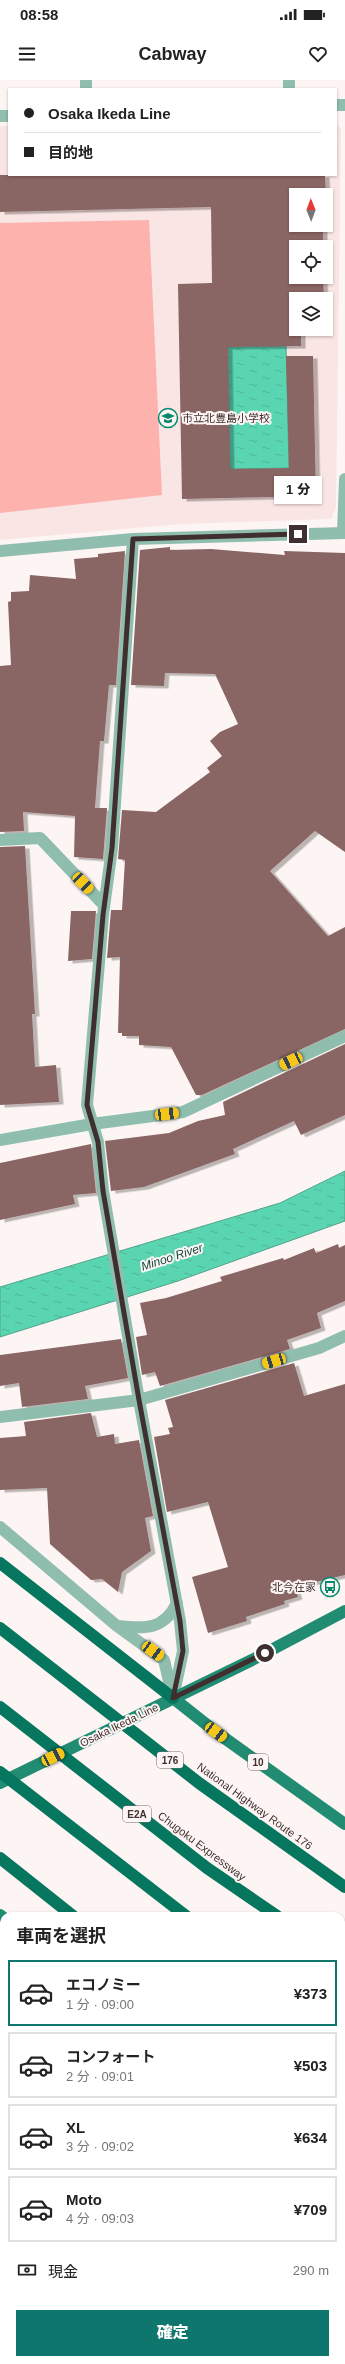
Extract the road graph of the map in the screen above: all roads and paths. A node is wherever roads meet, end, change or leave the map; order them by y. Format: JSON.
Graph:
{"nodes":[{"id":1,"x":345,"y":480,"type":"edge"},
{"id":2,"x":344,"y":533,"type":"edge"},
{"id":3,"x":133,"y":539,"type":"junction"},
{"id":4,"x":0,"y":551,"type":"edge"},
{"id":5,"x":0,"y":840,"type":"edge"},
{"id":6,"x":104,"y":905,"type":"junction"},
{"id":7,"x":345,"y":1036,"type":"edge"},
{"id":8,"x":92,"y":1124,"type":"junction"},
{"id":9,"x":0,"y":1140,"type":"edge"},
{"id":10,"x":345,"y":1336,"type":"edge"},
{"id":11,"x":139,"y":1400,"type":"junction"},
{"id":12,"x":0,"y":1417,"type":"edge"},
{"id":13,"x":0,"y":1527,"type":"edge"},
{"id":14,"x":0,"y":1563,"type":"edge"},
{"id":15,"x":177,"y":1603,"type":"junction"},
{"id":16,"x":345,"y":1611,"type":"edge"},
{"id":17,"x":117,"y":1626,"type":"junction"},
{"id":18,"x":0,"y":1628,"type":"edge"},
{"id":19,"x":173,"y":1698,"type":"junction"},
{"id":20,"x":0,"y":1707,"type":"edge"},
{"id":21,"x":0,"y":1772,"type":"edge"},
{"id":22,"x":0,"y":1783,"type":"edge"},
{"id":23,"x":345,"y":1824,"type":"edge"},
{"id":24,"x":0,"y":1858,"type":"edge"},
{"id":25,"x":345,"y":1887,"type":"edge"},
{"id":26,"x":68,"y":1912,"type":"edge"},
{"id":27,"x":181,"y":1912,"type":"edge"},
{"id":28,"x":271,"y":1912,"type":"edge"}],
"edges":[{"from":1,"to":2,"type":"street"},
{"from":2,"to":3,"type":"street"},
{"from":3,"to":4,"type":"street"},
{"from":3,"to":6,"type":"street"},
{"from":5,"to":6,"type":"street"},
{"from":6,"to":8,"type":"street"},
{"from":7,"to":8,"type":"street"},
{"from":8,"to":9,"type":"street"},
{"from":8,"to":11,"type":"street"},
{"from":10,"to":11,"type":"street"},
{"from":11,"to":12,"type":"street"},
{"from":11,"to":15,"type":"street"},
{"from":13,"to":17,"type":"street"},
{"from":14,"to":19,"type":"highway"},
{"from":15,"to":17,"type":"street"},
{"from":15,"to":19,"type":"street"},
{"from":16,"to":19,"type":"main road","name":"Osaka Ikeda Line"},
{"from":17,"to":19,"type":"street"},
{"from":18,"to":25,"type":"highway","name":"National Highway Route 176","number":"176","bridge":true},
{"from":19,"to":22,"type":"main road","name":"Osaka Ikeda Line"},
{"from":19,"to":23,"type":"main road","number":"10"},
{"from":20,"to":28,"type":"highway","name":"Chugoku Expressway","number":"E2A","bridge":true},
{"from":21,"to":27,"type":"highway","bridge":true},
{"from":24,"to":26,"type":"highway"}]}
